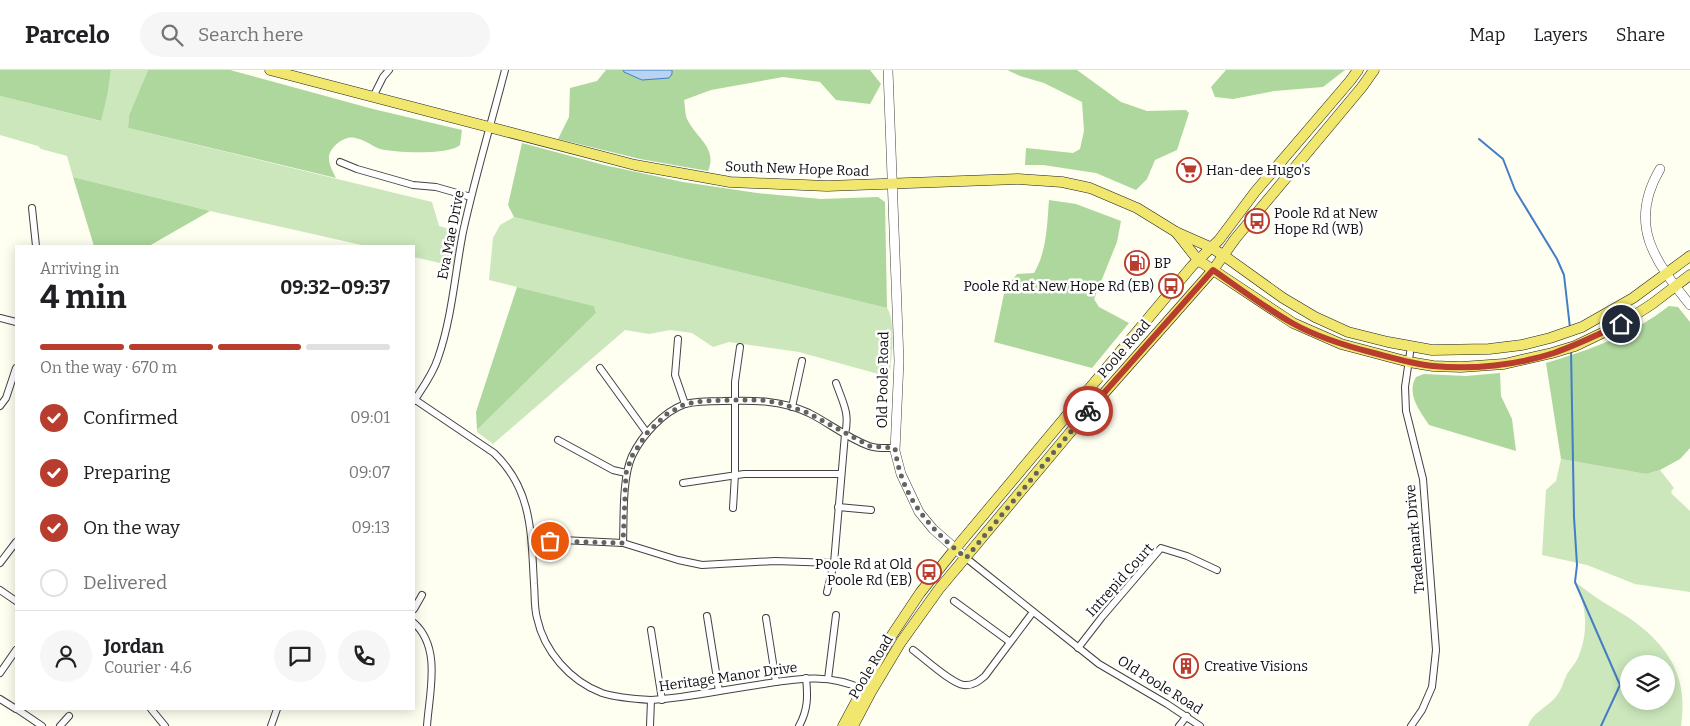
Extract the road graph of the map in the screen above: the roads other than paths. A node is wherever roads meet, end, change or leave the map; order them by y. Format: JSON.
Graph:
{"nodes":[{"id":1,"x":270,"y":70,"type":"edge"},
{"id":2,"x":389,"y":70,"type":"edge"},
{"id":3,"x":505,"y":70,"type":"edge"},
{"id":4,"x":888,"y":70,"type":"edge"},
{"id":5,"x":1358,"y":70,"type":"edge"},
{"id":6,"x":1374,"y":70,"type":"edge"},
{"id":7,"x":1350,"y":81,"type":"junction"},
{"id":8,"x":1362,"y":87,"type":"junction"},
{"id":9,"x":373,"y":97,"type":"junction"},
{"id":10,"x":490,"y":127,"type":"junction"},
{"id":11,"x":340,"y":162,"type":"dead end"},
{"id":12,"x":1660,"y":169,"type":"dead end"},
{"id":13,"x":893,"y":185,"type":"junction"},
{"id":14,"x":471,"y":197,"type":"junction"},
{"id":15,"x":32,"y":208,"type":"dead end"},
{"id":16,"x":1176,"y":232,"type":"junction"},
{"id":17,"x":36,"y":245,"type":"edge"},
{"id":18,"x":1210,"y":247,"type":"junction"},
{"id":19,"x":1223,"y":255,"type":"junction"},
{"id":20,"x":1690,"y":256,"type":"edge"},
{"id":21,"x":1198,"y":260,"type":"junction"},
{"id":22,"x":1213,"y":270,"type":"junction"},
{"id":23,"x":1666,"y":274,"type":"junction"},
{"id":24,"x":1690,"y":275,"type":"edge"},
{"id":25,"x":1675,"y":286,"type":"junction"},
{"id":26,"x":1690,"y":305,"type":"edge"},
{"id":27,"x":0,"y":318,"type":"edge"},
{"id":28,"x":15,"y":322,"type":"edge"},
{"id":29,"x":678,"y":339,"type":"dead end"},
{"id":30,"x":1412,"y":346,"type":"junction"},
{"id":31,"x":740,"y":347,"type":"dead end"},
{"id":32,"x":802,"y":361,"type":"dead end"},
{"id":33,"x":1409,"y":362,"type":"junction"},
{"id":34,"x":600,"y":368,"type":"dead end"},
{"id":35,"x":15,"y":371,"type":"edge"},
{"id":36,"x":836,"y":383,"type":"dead end"},
{"id":37,"x":415,"y":399,"type":"edge"},
{"id":38,"x":735,"y":400,"type":"junction"},
{"id":39,"x":415,"y":401,"type":"edge"},
{"id":40,"x":685,"y":404,"type":"junction"},
{"id":41,"x":0,"y":406,"type":"edge"},
{"id":42,"x":792,"y":407,"type":"junction"},
{"id":43,"x":647,"y":433,"type":"junction"},
{"id":44,"x":845,"y":434,"type":"junction"},
{"id":45,"x":558,"y":440,"type":"dead end"},
{"id":46,"x":895,"y":448,"type":"junction"},
{"id":47,"x":626,"y":473,"type":"junction"},
{"id":48,"x":735,"y":474,"type":"junction"},
{"id":49,"x":841,"y":474,"type":"junction"},
{"id":50,"x":682,"y":482,"type":"dead end"},
{"id":51,"x":838,"y":507,"type":"junction"},
{"id":52,"x":733,"y":508,"type":"dead end"},
{"id":53,"x":871,"y":510,"type":"dead end"},
{"id":54,"x":532,"y":542,"type":"junction"},
{"id":55,"x":15,"y":543,"type":"edge"},
{"id":56,"x":623,"y":543,"type":"junction"},
{"id":57,"x":955,"y":549,"type":"junction"},
{"id":58,"x":966,"y":558,"type":"junction"},
{"id":59,"x":0,"y":563,"type":"edge"},
{"id":60,"x":834,"y":563,"type":"junction"},
{"id":61,"x":1217,"y":570,"type":"dead end"},
{"id":62,"x":0,"y":590,"type":"edge"},
{"id":63,"x":827,"y":592,"type":"dead end"},
{"id":64,"x":422,"y":595,"type":"dead end"},
{"id":65,"x":15,"y":600,"type":"edge"},
{"id":66,"x":954,"y":601,"type":"dead end"},
{"id":67,"x":415,"y":607,"type":"edge"},
{"id":68,"x":1033,"y":612,"type":"junction"},
{"id":69,"x":836,"y":615,"type":"dead end"},
{"id":70,"x":707,"y":616,"type":"dead end"},
{"id":71,"x":766,"y":618,"type":"dead end"},
{"id":72,"x":415,"y":624,"type":"edge"},
{"id":73,"x":651,"y":630,"type":"dead end"},
{"id":74,"x":1010,"y":642,"type":"junction"},
{"id":75,"x":1078,"y":648,"type":"junction"},
{"id":76,"x":913,"y":650,"type":"dead end"},
{"id":77,"x":15,"y":651,"type":"edge"},
{"id":78,"x":0,"y":673,"type":"edge"},
{"id":79,"x":806,"y":678,"type":"junction"},
{"id":80,"x":828,"y":679,"type":"junction"},
{"id":81,"x":776,"y":682,"type":"junction"},
{"id":82,"x":719,"y":691,"type":"junction"},
{"id":83,"x":866,"y":691,"type":"junction"},
{"id":84,"x":0,"y":699,"type":"edge"},
{"id":85,"x":651,"y":700,"type":"junction"},
{"id":86,"x":662,"y":700,"type":"junction"},
{"id":87,"x":15,"y":708,"type":"edge"},
{"id":88,"x":18,"y":710,"type":"edge"},
{"id":89,"x":152,"y":710,"type":"edge"},
{"id":90,"x":277,"y":710,"type":"edge"},
{"id":91,"x":70,"y":716,"type":"dead end"},
{"id":92,"x":1187,"y":716,"type":"junction"},
{"id":93,"x":42,"y":726,"type":"edge"},
{"id":94,"x":60,"y":726,"type":"edge"},
{"id":95,"x":165,"y":726,"type":"edge"},
{"id":96,"x":271,"y":726,"type":"edge"},
{"id":97,"x":427,"y":726,"type":"edge"},
{"id":98,"x":650,"y":726,"type":"edge"},
{"id":99,"x":799,"y":726,"type":"edge"},
{"id":100,"x":843,"y":726,"type":"edge"},
{"id":101,"x":853,"y":726,"type":"edge"},
{"id":102,"x":1179,"y":726,"type":"edge"},
{"id":103,"x":1200,"y":726,"type":"edge"},
{"id":104,"x":1411,"y":726,"type":"edge"}],
"edges":[{"from":1,"to":9,"type":"main road","name":"South New Hope Road"},
{"from":2,"to":9,"type":"street"},
{"from":3,"to":10,"type":"street","name":"Eva Mae Drive"},
{"from":4,"to":13,"type":"street","name":"Old Poole Road"},
{"from":5,"to":7,"type":"main road","name":"Poole Road"},
{"from":6,"to":8,"type":"main road","name":"Poole Road"},
{"from":7,"to":8,"type":"main road"},
{"from":7,"to":18,"type":"main road","name":"Poole Road"},
{"from":8,"to":19,"type":"main road","name":"Poole Road"},
{"from":9,"to":10,"type":"main road","name":"South New Hope Road"},
{"from":10,"to":13,"type":"main road","name":"South New Hope Road"},
{"from":10,"to":14,"type":"street","name":"Eva Mae Drive"},
{"from":11,"to":14,"type":"street"},
{"from":12,"to":23,"type":"street"},
{"from":13,"to":16,"type":"main road","name":"South New Hope Road"},
{"from":13,"to":46,"type":"street","name":"Old Poole Road"},
{"from":14,"to":37,"type":"street","name":"Eva Mae Drive"},
{"from":15,"to":17,"type":"street"},
{"from":16,"to":18,"type":"main road","name":"South New Hope Road"},
{"from":16,"to":21,"type":"main road","name":"South New Hope Road"},
{"from":18,"to":19,"type":"main road","name":"South New Hope Road"},
{"from":18,"to":21,"type":"main road","name":"Poole Road"},
{"from":19,"to":22,"type":"main road","name":"Poole Road"},
{"from":19,"to":30,"type":"main road","name":"South New Hope Road"},
{"from":20,"to":23,"type":"main road","name":"South New Hope Road"},
{"from":21,"to":22,"type":"main road","name":"South New Hope Road"},
{"from":21,"to":57,"type":"main road","name":"Poole Road"},
{"from":22,"to":33,"type":"main road","name":"South New Hope Road"},
{"from":22,"to":58,"type":"main road","name":"Poole Road"},
{"from":23,"to":25,"type":"street"},
{"from":23,"to":30,"type":"main road","name":"South New Hope Road"},
{"from":24,"to":25,"type":"main road","name":"South New Hope Road"},
{"from":25,"to":26,"type":"street"},
{"from":25,"to":33,"type":"main road","name":"South New Hope Road"},
{"from":27,"to":28,"type":"street"},
{"from":29,"to":40,"type":"street"},
{"from":30,"to":33,"type":"street","name":"Trademark Drive"},
{"from":31,"to":38,"type":"street"},
{"from":32,"to":42,"type":"street"},
{"from":33,"to":104,"type":"street","name":"Trademark Drive"},
{"from":34,"to":43,"type":"street"},
{"from":35,"to":41,"type":"street"},
{"from":36,"to":44,"type":"street"},
{"from":38,"to":40,"type":"street"},
{"from":38,"to":42,"type":"street"},
{"from":38,"to":48,"type":"street"},
{"from":39,"to":54,"type":"street","name":"Heritage Manor Drive"},
{"from":40,"to":43,"type":"street"},
{"from":42,"to":44,"type":"street"},
{"from":43,"to":47,"type":"street"},
{"from":44,"to":46,"type":"street"},
{"from":44,"to":49,"type":"street"},
{"from":45,"to":47,"type":"street"},
{"from":46,"to":57,"type":"street","name":"Old Poole Road"},
{"from":47,"to":56,"type":"street"},
{"from":48,"to":49,"type":"street"},
{"from":48,"to":50,"type":"street"},
{"from":48,"to":52,"type":"street"},
{"from":49,"to":51,"type":"street"},
{"from":51,"to":53,"type":"street"},
{"from":51,"to":60,"type":"street"},
{"from":54,"to":56,"type":"street"},
{"from":54,"to":85,"type":"street","name":"Heritage Manor Drive"},
{"from":55,"to":59,"type":"street"},
{"from":56,"to":60,"type":"street"},
{"from":57,"to":58,"type":"street","name":"Old Poole Road"},
{"from":57,"to":83,"type":"main road","name":"Poole Road"},
{"from":58,"to":68,"type":"street","name":"Old Poole Road"},
{"from":58,"to":83,"type":"main road","name":"Poole Road"},
{"from":60,"to":63,"type":"street"},
{"from":61,"to":75,"type":"street","name":"Intrepid Court"},
{"from":62,"to":65,"type":"street"},
{"from":64,"to":67,"type":"street"},
{"from":66,"to":74,"type":"street"},
{"from":68,"to":74,"type":"street"},
{"from":68,"to":75,"type":"street","name":"Old Poole Road"},
{"from":69,"to":80,"type":"street"},
{"from":70,"to":82,"type":"street"},
{"from":71,"to":81,"type":"street"},
{"from":72,"to":97,"type":"street"},
{"from":73,"to":86,"type":"street"},
{"from":74,"to":76,"type":"street"},
{"from":75,"to":92,"type":"street","name":"Old Poole Road"},
{"from":77,"to":78,"type":"street"},
{"from":79,"to":80,"type":"street","name":"Heritage Manor Drive"},
{"from":79,"to":81,"type":"street","name":"Heritage Manor Drive"},
{"from":79,"to":99,"type":"street"},
{"from":80,"to":83,"type":"street","name":"Heritage Manor Drive"},
{"from":81,"to":82,"type":"street","name":"Heritage Manor Drive"},
{"from":82,"to":86,"type":"street","name":"Heritage Manor Drive"},
{"from":83,"to":100,"type":"main road","name":"Poole Road"},
{"from":83,"to":101,"type":"main road","name":"Poole Road"},
{"from":84,"to":87,"type":"street"},
{"from":85,"to":86,"type":"street","name":"Heritage Manor Drive"},
{"from":85,"to":98,"type":"street"},
{"from":88,"to":93,"type":"street"},
{"from":89,"to":95,"type":"street"},
{"from":90,"to":96,"type":"street"},
{"from":91,"to":94,"type":"street"},
{"from":92,"to":102,"type":"street"},
{"from":92,"to":103,"type":"street","name":"Old Poole Road"}]}
